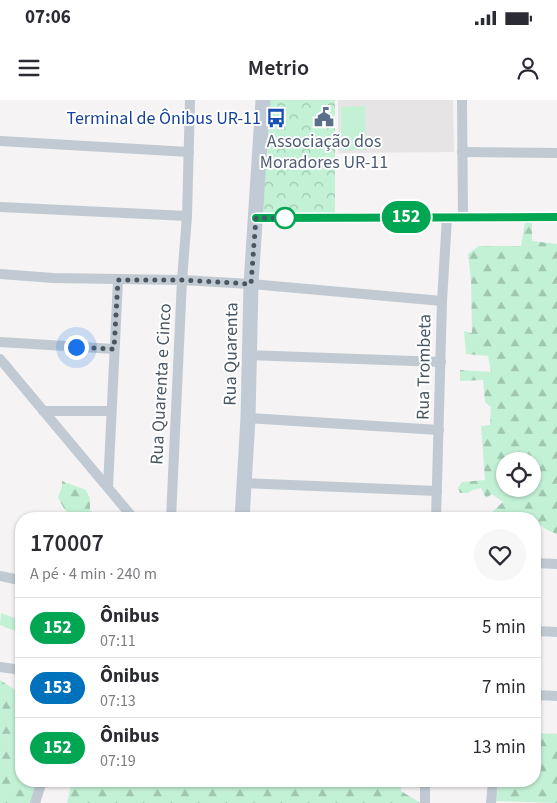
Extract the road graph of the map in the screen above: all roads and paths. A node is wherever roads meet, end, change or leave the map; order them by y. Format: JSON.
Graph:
{"nodes":[{"id":1,"x":190,"y":100,"type":"edge"},
{"id":2,"x":263,"y":100,"type":"edge"},
{"id":3,"x":462,"y":100,"type":"edge"},
{"id":4,"x":0,"y":141,"type":"edge"},
{"id":5,"x":189,"y":152,"type":"junction"},
{"id":6,"x":462,"y":152,"type":"junction"},
{"id":7,"x":557,"y":153,"type":"edge"},
{"id":8,"x":0,"y":207,"type":"edge"},
{"id":9,"x":187,"y":216,"type":"junction"},
{"id":10,"x":463,"y":216,"type":"junction"},
{"id":11,"x":447,"y":217,"type":"junction"},
{"id":12,"x":557,"y":217,"type":"edge"},
{"id":13,"x":256,"y":218,"type":"junction"},
{"id":14,"x":0,"y":274,"type":"edge"},
{"id":15,"x":118,"y":280,"type":"junction"},
{"id":16,"x":182,"y":280,"type":"junction"},
{"id":17,"x":251,"y":284,"type":"junction"},
{"id":18,"x":442,"y":301,"type":"junction"},
{"id":19,"x":0,"y":342,"type":"edge"},
{"id":20,"x":114,"y":349,"type":"junction"},
{"id":21,"x":249,"y":355,"type":"junction"},
{"id":22,"x":0,"y":359,"type":"edge"},
{"id":23,"x":441,"y":362,"type":"junction"},
{"id":24,"x":44,"y":411,"type":"junction"},
{"id":25,"x":111,"y":411,"type":"junction"},
{"id":26,"x":248,"y":418,"type":"junction"},
{"id":27,"x":439,"y":430,"type":"junction"},
{"id":28,"x":244,"y":483,"type":"junction"},
{"id":29,"x":108,"y":487,"type":"junction"},
{"id":30,"x":437,"y":491,"type":"junction"},
{"id":31,"x":128,"y":512,"type":"edge"},
{"id":32,"x":171,"y":512,"type":"edge"},
{"id":33,"x":242,"y":512,"type":"edge"},
{"id":34,"x":436,"y":512,"type":"edge"},
{"id":35,"x":541,"y":563,"type":"edge"},
{"id":36,"x":557,"y":564,"type":"edge"},
{"id":37,"x":0,"y":576,"type":"edge"},
{"id":38,"x":15,"y":579,"type":"edge"},
{"id":39,"x":541,"y":631,"type":"edge"},
{"id":40,"x":557,"y":632,"type":"edge"},
{"id":41,"x":0,"y":667,"type":"edge"},
{"id":42,"x":15,"y":669,"type":"edge"},
{"id":43,"x":541,"y":695,"type":"edge"},
{"id":44,"x":557,"y":696,"type":"edge"},
{"id":45,"x":40,"y":787,"type":"edge"},
{"id":46,"x":426,"y":787,"type":"edge"},
{"id":47,"x":492,"y":787,"type":"edge"},
{"id":48,"x":35,"y":803,"type":"edge"},
{"id":49,"x":425,"y":803,"type":"edge"},
{"id":50,"x":491,"y":803,"type":"edge"}],
"edges":[{"from":1,"to":5,"type":"street","name":"Rua Quarenta e Cinco"},
{"from":2,"to":13,"type":"street","name":"Rua Quarenta"},
{"from":3,"to":6,"type":"street"},
{"from":4,"to":5,"type":"street"},
{"from":5,"to":9,"type":"street","name":"Rua Quarenta e Cinco"},
{"from":6,"to":7,"type":"street"},
{"from":6,"to":10,"type":"street"},
{"from":8,"to":9,"type":"street"},
{"from":9,"to":16,"type":"street","name":"Rua Quarenta e Cinco"},
{"from":10,"to":11,"type":"street"},
{"from":10,"to":12,"type":"street"},
{"from":11,"to":13,"type":"street"},
{"from":11,"to":18,"type":"street","name":"Rua Trombeta"},
{"from":13,"to":17,"type":"street","name":"Rua Quarenta"},
{"from":14,"to":15,"type":"street"},
{"from":15,"to":16,"type":"street"},
{"from":15,"to":20,"type":"street"},
{"from":16,"to":17,"type":"street"},
{"from":16,"to":32,"type":"street","name":"Rua Quarenta e Cinco"},
{"from":17,"to":18,"type":"street"},
{"from":17,"to":21,"type":"street","name":"Rua Quarenta"},
{"from":18,"to":23,"type":"street","name":"Rua Trombeta"},
{"from":19,"to":20,"type":"street"},
{"from":20,"to":25,"type":"street"},
{"from":21,"to":23,"type":"street"},
{"from":21,"to":26,"type":"street","name":"Rua Quarenta"},
{"from":22,"to":24,"type":"street"},
{"from":23,"to":27,"type":"street","name":"Rua Trombeta"},
{"from":24,"to":25,"type":"street"},
{"from":24,"to":29,"type":"street"},
{"from":25,"to":29,"type":"street"},
{"from":26,"to":27,"type":"street"},
{"from":26,"to":28,"type":"street","name":"Rua Quarenta"},
{"from":27,"to":30,"type":"street","name":"Rua Trombeta"},
{"from":28,"to":30,"type":"street"},
{"from":28,"to":33,"type":"street","name":"Rua Quarenta"},
{"from":29,"to":31,"type":"street"},
{"from":30,"to":34,"type":"street","name":"Rua Trombeta"},
{"from":35,"to":36,"type":"street"},
{"from":37,"to":38,"type":"street"},
{"from":39,"to":40,"type":"street"},
{"from":41,"to":42,"type":"street"},
{"from":43,"to":44,"type":"street"},
{"from":45,"to":48,"type":"street"},
{"from":46,"to":49,"type":"street"},
{"from":47,"to":50,"type":"street"}]}
